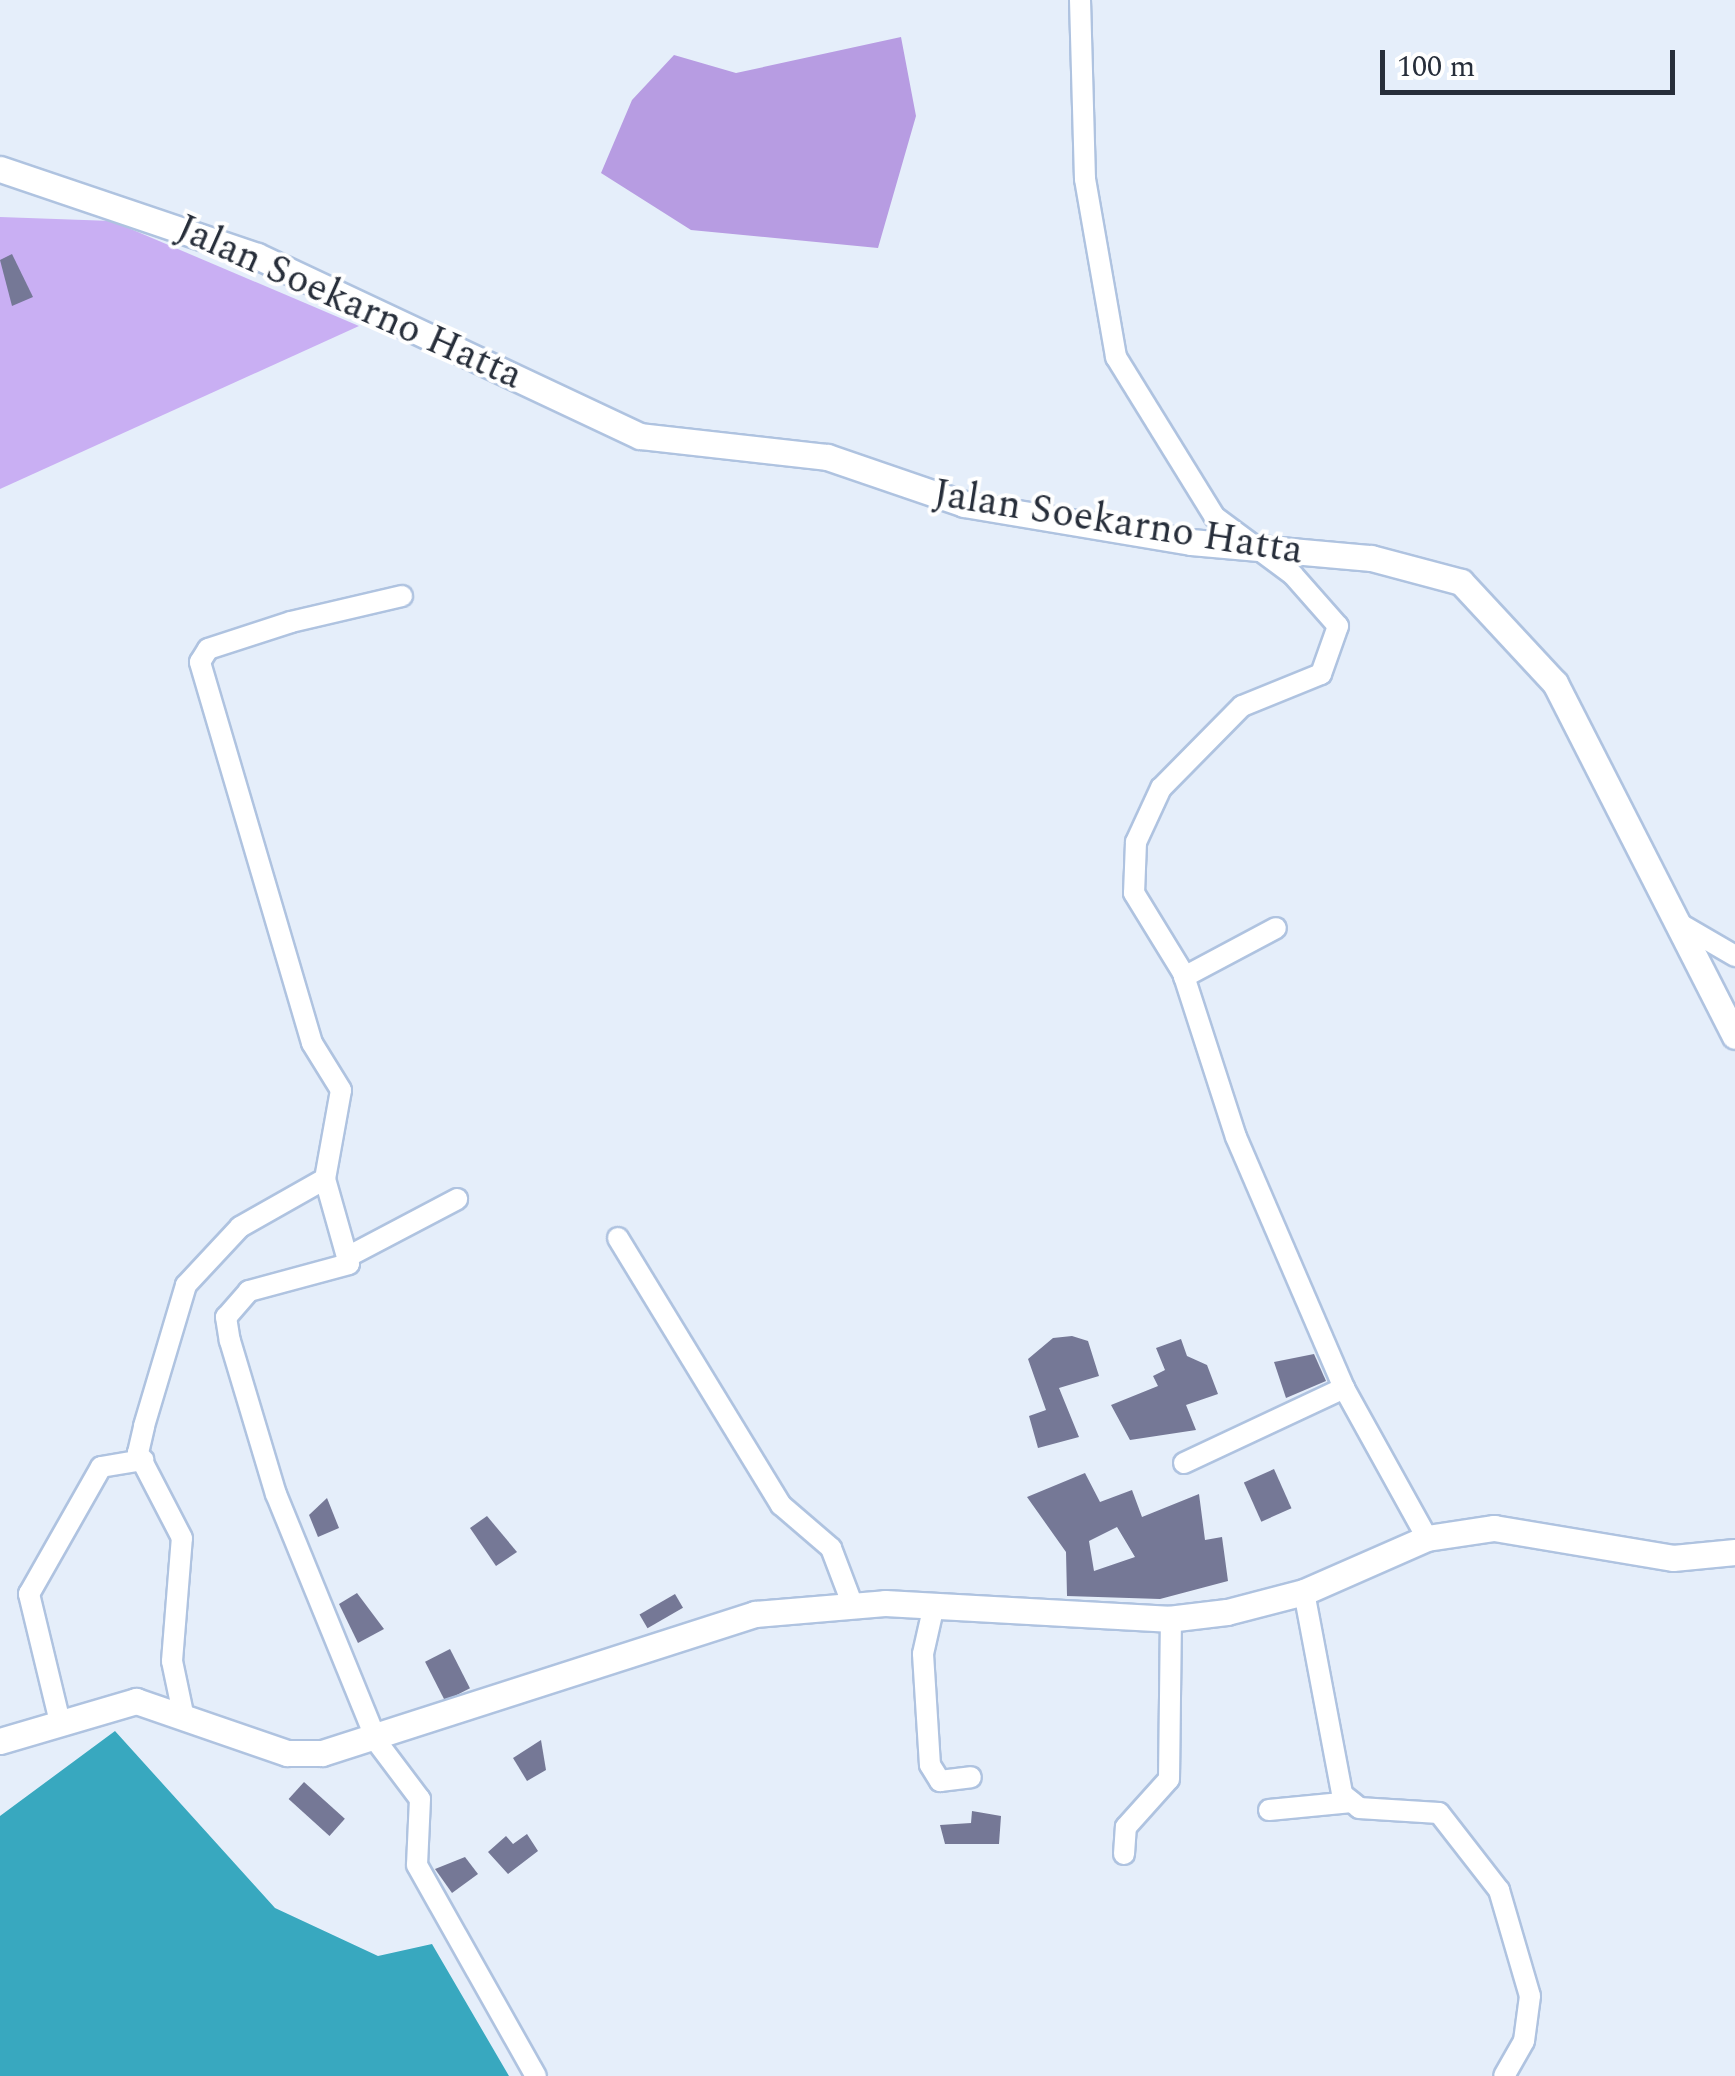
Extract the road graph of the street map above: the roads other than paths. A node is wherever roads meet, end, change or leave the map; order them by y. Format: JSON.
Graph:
{"nodes":[{"id":1,"x":1080,"y":0,"type":"edge"},
{"id":2,"x":0,"y":170,"type":"edge"},
{"id":3,"x":1252,"y":547,"type":"junction"},
{"id":4,"x":402,"y":596,"type":"dead end"},
{"id":5,"x":1680,"y":924,"type":"junction"},
{"id":6,"x":1276,"y":928,"type":"dead end"},
{"id":7,"x":1735,"y":956,"type":"edge"},
{"id":8,"x":1184,"y":977,"type":"junction"},
{"id":9,"x":1735,"y":1036,"type":"edge"},
{"id":10,"x":325,"y":1179,"type":"junction"},
{"id":11,"x":456,"y":1199,"type":"dead end"},
{"id":12,"x":618,"y":1238,"type":"dead end"},
{"id":13,"x":351,"y":1255,"type":"junction"},
{"id":14,"x":1344,"y":1388,"type":"junction"},
{"id":15,"x":143,"y":1460,"type":"junction"},
{"id":16,"x":1184,"y":1463,"type":"dead end"},
{"id":17,"x":1427,"y":1538,"type":"junction"},
{"id":18,"x":1735,"y":1552,"type":"edge"},
{"id":19,"x":1304,"y":1592,"type":"junction"},
{"id":20,"x":934,"y":1604,"type":"junction"},
{"id":21,"x":854,"y":1606,"type":"junction"},
{"id":22,"x":1171,"y":1618,"type":"junction"},
{"id":23,"x":59,"y":1718,"type":"junction"},
{"id":24,"x":184,"y":1718,"type":"junction"},
{"id":25,"x":0,"y":1742,"type":"edge"},
{"id":26,"x":377,"y":1742,"type":"junction"},
{"id":27,"x":970,"y":1777,"type":"dead end"},
{"id":28,"x":1352,"y":1802,"type":"junction"},
{"id":29,"x":1268,"y":1810,"type":"dead end"},
{"id":30,"x":1124,"y":1854,"type":"dead end"},
{"id":31,"x":536,"y":2076,"type":"edge"},
{"id":32,"x":1504,"y":2076,"type":"edge"}],
"edges":[{"from":1,"to":3,"type":"street"},
{"from":2,"to":3,"type":"street","name":"Jalan Soekarno Hatta"},
{"from":3,"to":5,"type":"street","name":"Jalan Soekarno Hatta"},
{"from":3,"to":8,"type":"street"},
{"from":4,"to":10,"type":"street"},
{"from":5,"to":7,"type":"street"},
{"from":5,"to":9,"type":"street","name":"Jalan Soekarno Hatta"},
{"from":6,"to":8,"type":"street"},
{"from":8,"to":14,"type":"street"},
{"from":10,"to":13,"type":"street"},
{"from":10,"to":15,"type":"street"},
{"from":11,"to":13,"type":"street"},
{"from":12,"to":21,"type":"street"},
{"from":13,"to":26,"type":"street"},
{"from":14,"to":16,"type":"street"},
{"from":14,"to":17,"type":"street"},
{"from":15,"to":23,"type":"street"},
{"from":15,"to":24,"type":"street"},
{"from":17,"to":18,"type":"street"},
{"from":17,"to":19,"type":"street"},
{"from":19,"to":22,"type":"street"},
{"from":19,"to":28,"type":"street"},
{"from":20,"to":21,"type":"street"},
{"from":20,"to":22,"type":"street"},
{"from":20,"to":27,"type":"street"},
{"from":21,"to":26,"type":"street"},
{"from":22,"to":30,"type":"street"},
{"from":23,"to":24,"type":"street"},
{"from":23,"to":25,"type":"street"},
{"from":24,"to":26,"type":"street"},
{"from":26,"to":31,"type":"street"},
{"from":28,"to":29,"type":"street"},
{"from":28,"to":32,"type":"street"}]}
